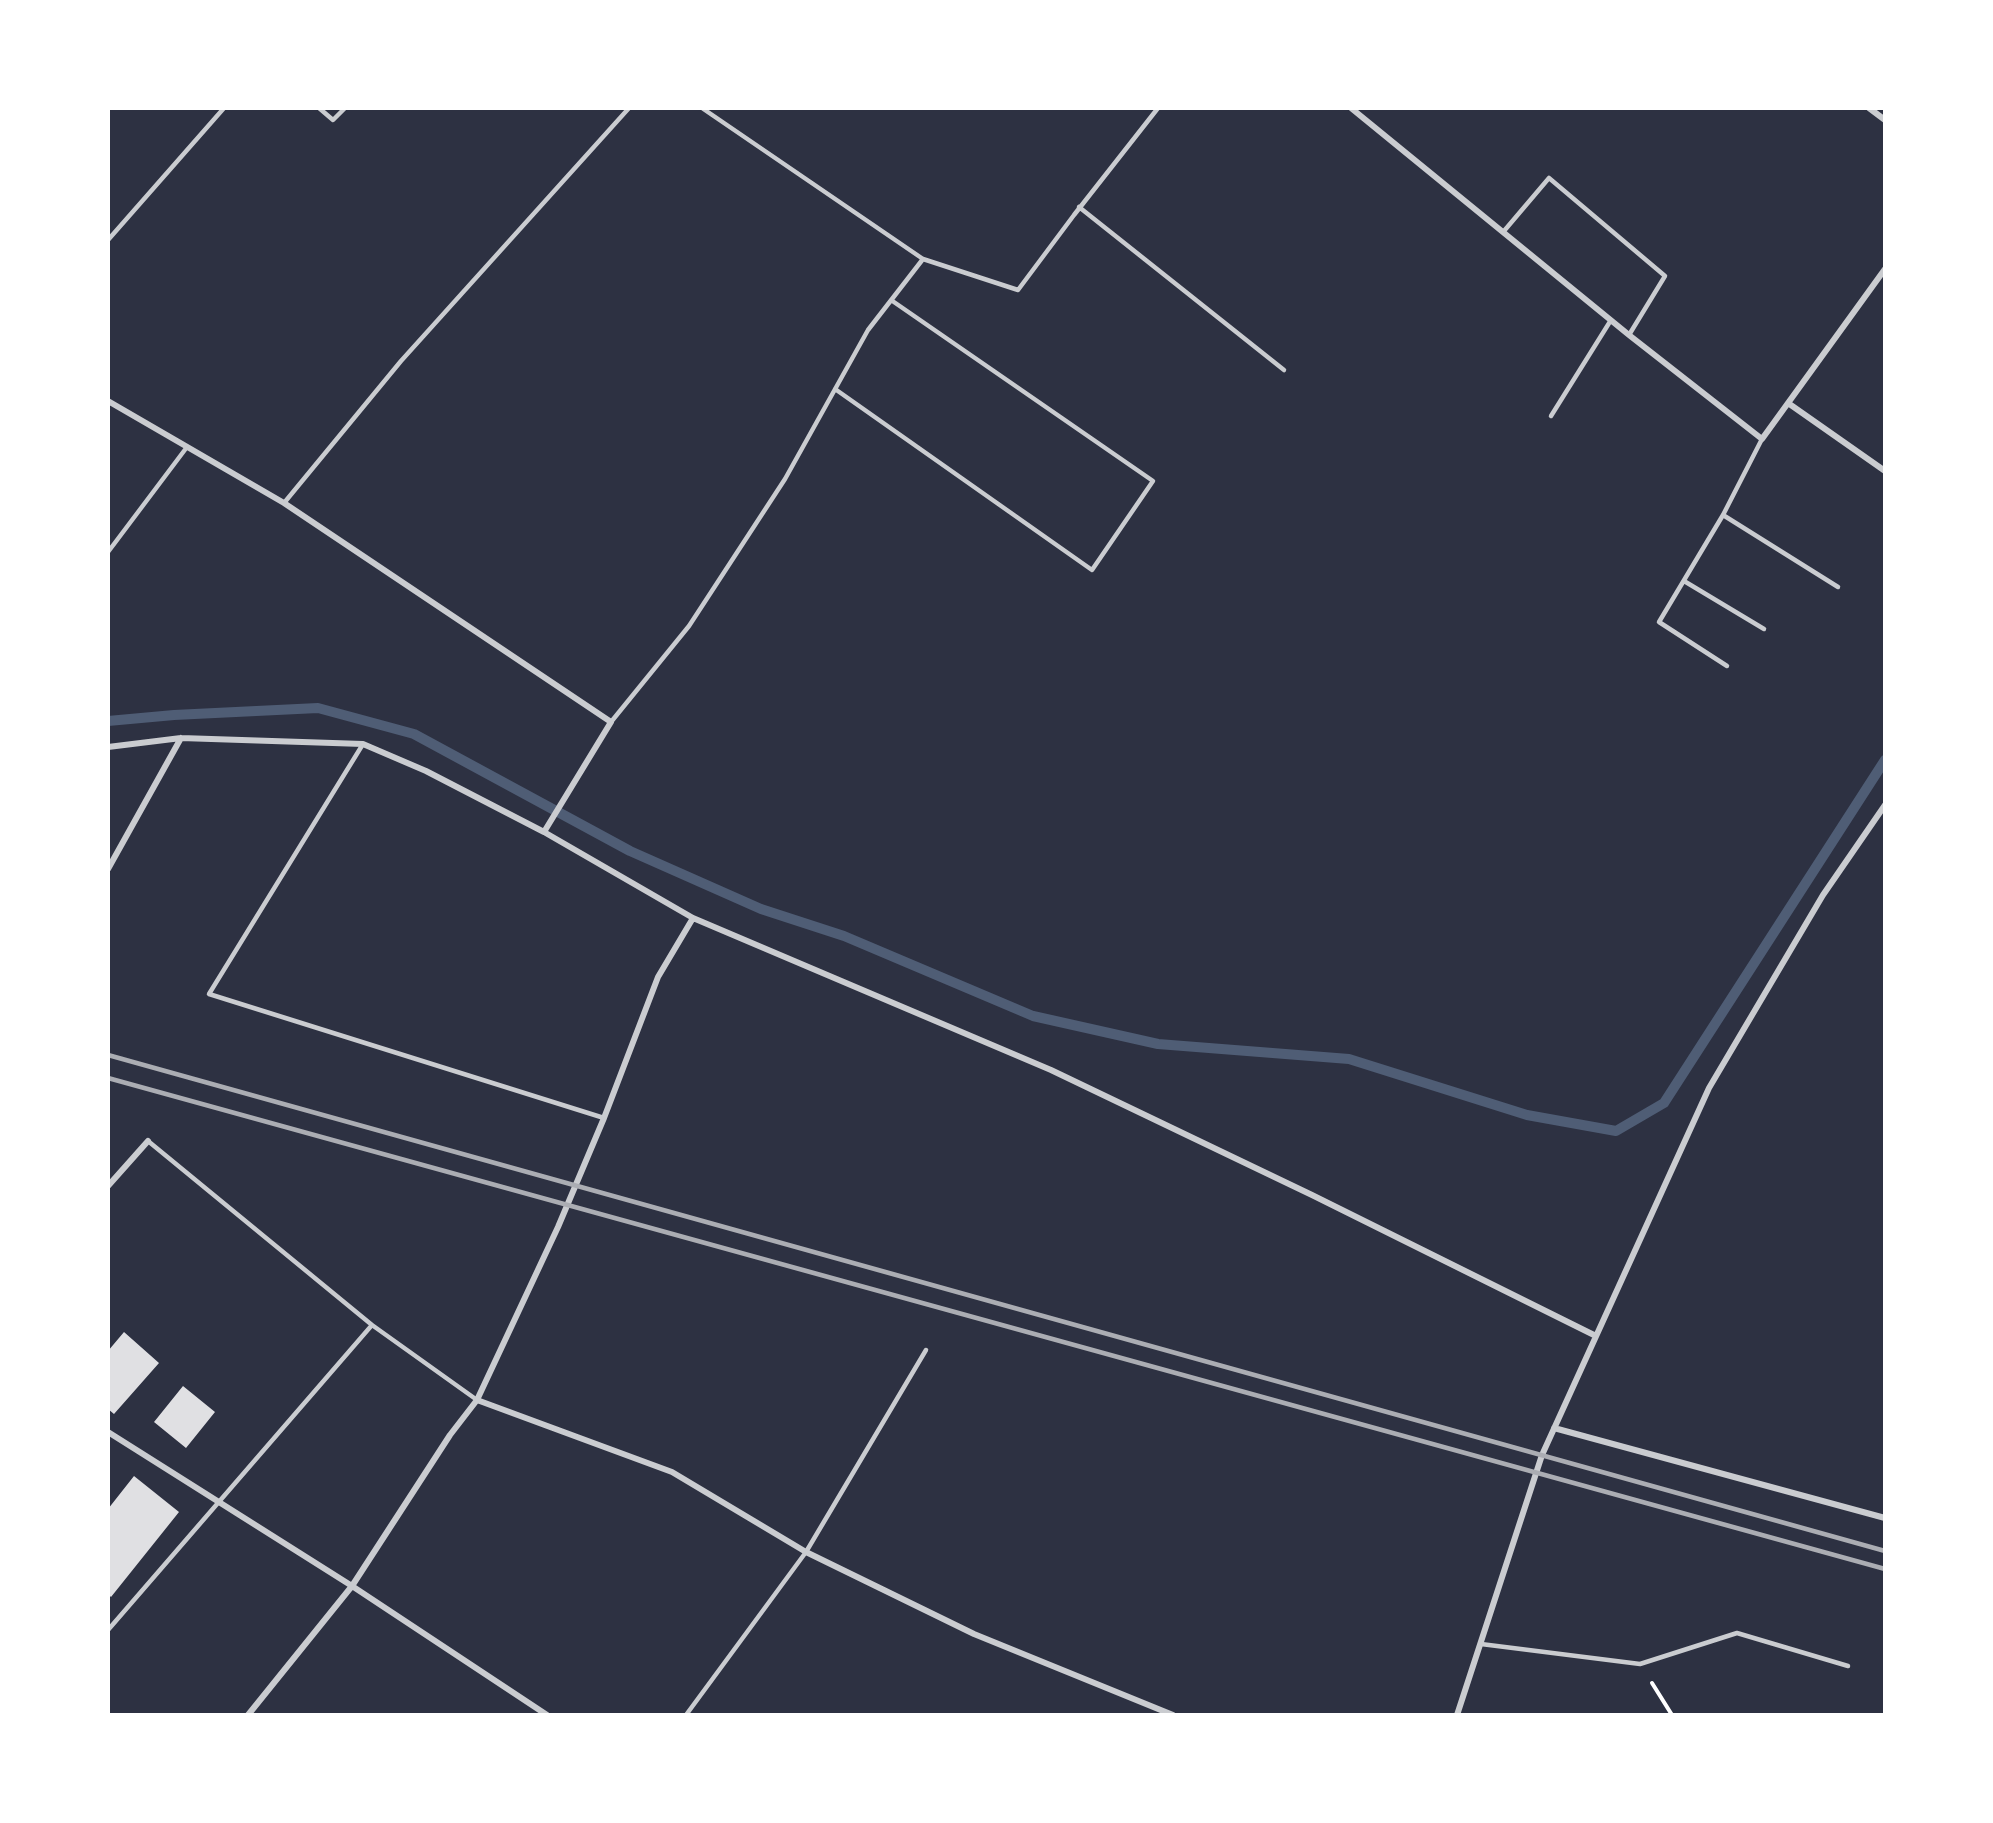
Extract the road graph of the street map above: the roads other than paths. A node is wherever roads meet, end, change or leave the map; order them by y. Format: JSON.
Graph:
{"nodes":[{"id":1,"x":224,"y":108,"type":"edge"},
{"id":2,"x":320,"y":108,"type":"edge"},
{"id":3,"x":345,"y":108,"type":"edge"},
{"id":4,"x":629,"y":108,"type":"edge"},
{"id":5,"x":702,"y":108,"type":"edge"},
{"id":6,"x":1158,"y":108,"type":"edge"},
{"id":7,"x":1351,"y":108,"type":"edge"},
{"id":8,"x":1869,"y":108,"type":"edge"},
{"id":9,"x":1885,"y":120,"type":"edge"},
{"id":10,"x":1079,"y":207,"type":"junction"},
{"id":11,"x":1503,"y":231,"type":"junction"},
{"id":12,"x":108,"y":240,"type":"edge"},
{"id":13,"x":923,"y":259,"type":"junction"},
{"id":14,"x":1885,"y":269,"type":"edge"},
{"id":15,"x":891,"y":300,"type":"junction"},
{"id":16,"x":1611,"y":320,"type":"junction"},
{"id":17,"x":1629,"y":335,"type":"junction"},
{"id":18,"x":1284,"y":370,"type":"dead end"},
{"id":19,"x":835,"y":389,"type":"junction"},
{"id":20,"x":108,"y":401,"type":"edge"},
{"id":21,"x":1788,"y":403,"type":"junction"},
{"id":22,"x":1551,"y":416,"type":"dead end"},
{"id":23,"x":1762,"y":439,"type":"junction"},
{"id":24,"x":187,"y":447,"type":"junction"},
{"id":25,"x":1885,"y":471,"type":"edge"},
{"id":26,"x":284,"y":503,"type":"junction"},
{"id":27,"x":1723,"y":515,"type":"junction"},
{"id":28,"x":108,"y":552,"type":"edge"},
{"id":29,"x":1684,"y":581,"type":"junction"},
{"id":30,"x":1838,"y":587,"type":"dead end"},
{"id":31,"x":1764,"y":629,"type":"dead end"},
{"id":32,"x":1727,"y":666,"type":"dead end"},
{"id":33,"x":611,"y":722,"type":"junction"},
{"id":34,"x":181,"y":738,"type":"junction"},
{"id":35,"x":363,"y":744,"type":"junction"},
{"id":36,"x":108,"y":747,"type":"edge"},
{"id":37,"x":1885,"y":805,"type":"edge"},
{"id":38,"x":544,"y":831,"type":"junction"},
{"id":39,"x":108,"y":869,"type":"edge"},
{"id":40,"x":693,"y":918,"type":"junction"},
{"id":41,"x":604,"y":1118,"type":"junction"},
{"id":42,"x":148,"y":1141,"type":"joint"},
{"id":43,"x":108,"y":1186,"type":"edge"},
{"id":44,"x":372,"y":1325,"type":"junction"},
{"id":45,"x":1596,"y":1336,"type":"junction"},
{"id":46,"x":927,"y":1350,"type":"dead end"},
{"id":47,"x":477,"y":1400,"type":"junction"},
{"id":48,"x":1554,"y":1428,"type":"junction"},
{"id":49,"x":108,"y":1432,"type":"edge"},
{"id":50,"x":219,"y":1503,"type":"junction"},
{"id":51,"x":1885,"y":1518,"type":"edge"},
{"id":52,"x":806,"y":1552,"type":"junction"},
{"id":53,"x":352,"y":1586,"type":"junction"},
{"id":54,"x":108,"y":1630,"type":"edge"},
{"id":55,"x":1481,"y":1644,"type":"junction"},
{"id":56,"x":1848,"y":1666,"type":"dead end"},
{"id":57,"x":248,"y":1715,"type":"edge"},
{"id":58,"x":547,"y":1715,"type":"edge"},
{"id":59,"x":686,"y":1715,"type":"edge"},
{"id":60,"x":1173,"y":1715,"type":"edge"},
{"id":61,"x":1457,"y":1715,"type":"edge"}],
"edges":[{"from":1,"to":12,"type":"lane"},
{"from":2,"to":3,"type":"lane"},
{"from":4,"to":26,"type":"lane"},
{"from":5,"to":13,"type":"lane"},
{"from":6,"to":10,"type":"lane"},
{"from":7,"to":11,"type":"street"},
{"from":8,"to":9,"type":"street"},
{"from":10,"to":13,"type":"lane"},
{"from":10,"to":18,"type":"lane"},
{"from":11,"to":16,"type":"street"},
{"from":11,"to":17,"type":"lane"},
{"from":13,"to":15,"type":"lane"},
{"from":14,"to":21,"type":"street"},
{"from":15,"to":19,"type":"lane"},
{"from":15,"to":19,"type":"lane"},
{"from":16,"to":17,"type":"street"},
{"from":16,"to":22,"type":"lane"},
{"from":17,"to":23,"type":"street"},
{"from":19,"to":33,"type":"lane"},
{"from":20,"to":24,"type":"street"},
{"from":21,"to":23,"type":"street"},
{"from":21,"to":25,"type":"street"},
{"from":23,"to":27,"type":"lane"},
{"from":24,"to":26,"type":"street"},
{"from":24,"to":28,"type":"lane"},
{"from":26,"to":33,"type":"street"},
{"from":27,"to":29,"type":"lane"},
{"from":27,"to":30,"type":"lane"},
{"from":29,"to":31,"type":"lane"},
{"from":29,"to":32,"type":"lane"},
{"from":33,"to":38,"type":"street"},
{"from":34,"to":35,"type":"street"},
{"from":34,"to":36,"type":"street"},
{"from":34,"to":39,"type":"street"},
{"from":35,"to":38,"type":"street"},
{"from":35,"to":41,"type":"lane"},
{"from":37,"to":45,"type":"street"},
{"from":38,"to":40,"type":"street"},
{"from":40,"to":41,"type":"street"},
{"from":40,"to":45,"type":"street"},
{"from":41,"to":47,"type":"street"},
{"from":42,"to":43,"type":"street"},
{"from":42,"to":44,"type":"lane"},
{"from":44,"to":47,"type":"lane"},
{"from":44,"to":50,"type":"lane"},
{"from":45,"to":48,"type":"street"},
{"from":46,"to":52,"type":"lane"},
{"from":47,"to":52,"type":"street"},
{"from":47,"to":53,"type":"street"},
{"from":48,"to":51,"type":"street"},
{"from":48,"to":55,"type":"street"},
{"from":49,"to":50,"type":"street"},
{"from":50,"to":53,"type":"street"},
{"from":50,"to":54,"type":"lane"},
{"from":52,"to":59,"type":"lane"},
{"from":52,"to":60,"type":"street"},
{"from":53,"to":57,"type":"street"},
{"from":53,"to":58,"type":"street"},
{"from":55,"to":56,"type":"lane"},
{"from":55,"to":61,"type":"street"}]}
